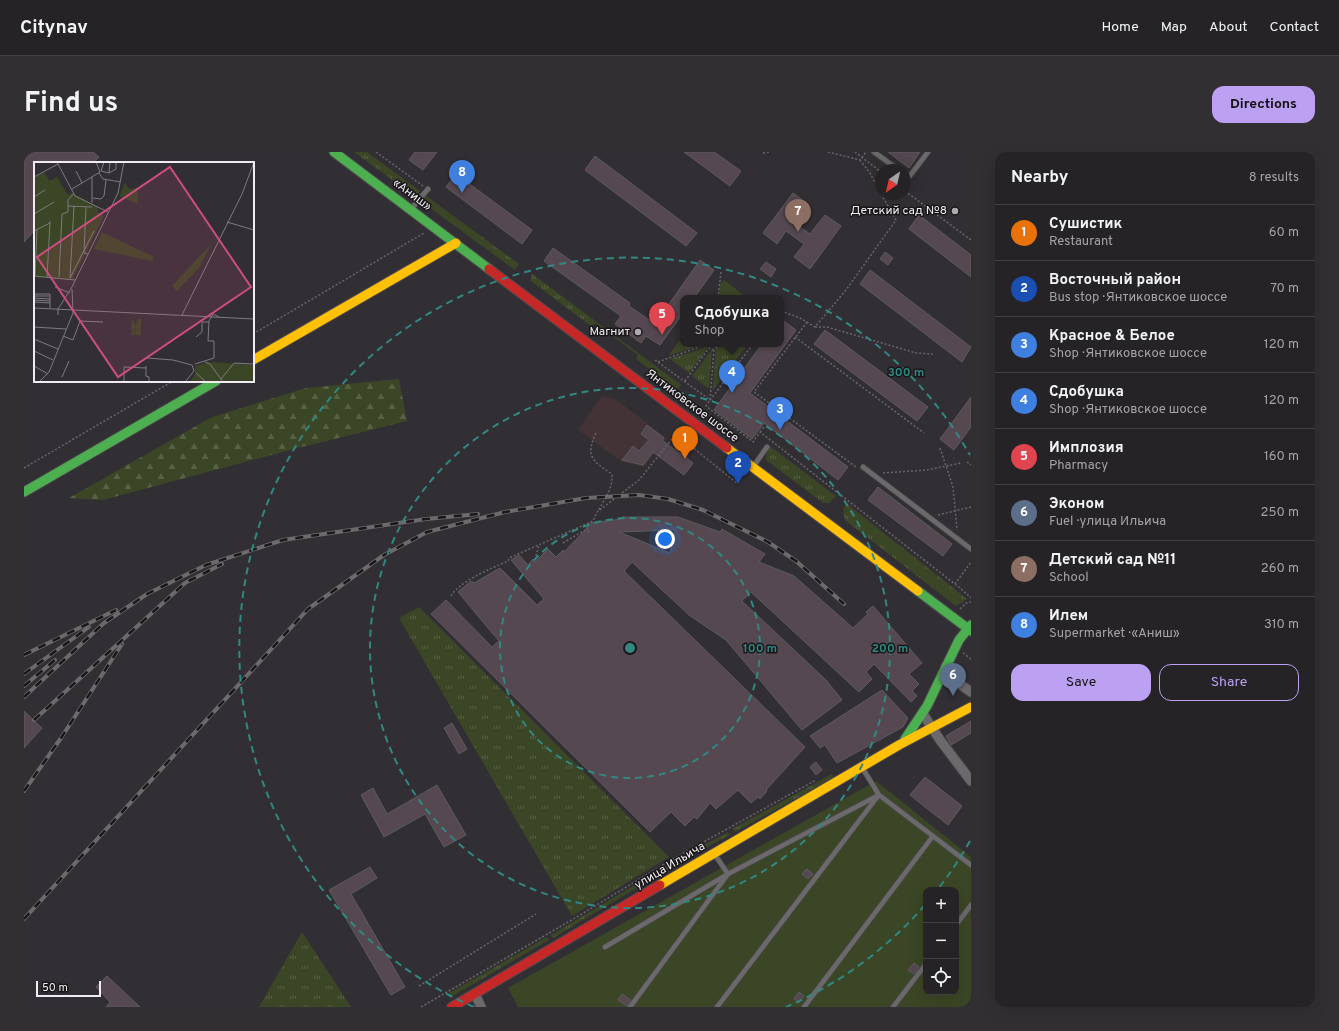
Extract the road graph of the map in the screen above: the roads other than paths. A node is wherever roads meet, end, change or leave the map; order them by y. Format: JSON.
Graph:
{"nodes":[{"id":1,"x":334,"y":152,"type":"edge"},
{"id":2,"x":874,"y":152,"type":"edge"},
{"id":3,"x":928,"y":152,"type":"edge"},
{"id":4,"x":891,"y":164,"type":"edge"},
{"id":5,"x":911,"y":174,"type":"edge"},
{"id":6,"x":428,"y":189,"type":"road end"},
{"id":7,"x":411,"y":210,"type":"junction"},
{"id":8,"x":456,"y":243,"type":"junction"},
{"id":9,"x":475,"y":258,"type":"joint"},
{"id":10,"x":254,"y":359,"type":"edge"},
{"id":11,"x":214,"y":382,"type":"edge"},
{"id":12,"x":767,"y":446,"type":"dead end"},
{"id":13,"x":753,"y":467,"type":"junction"},
{"id":14,"x":862,"y":469,"type":"road end"},
{"id":15,"x":24,"y":492,"type":"edge"},
{"id":16,"x":971,"y":549,"type":"edge"},
{"id":17,"x":970,"y":628,"type":"edge"},
{"id":18,"x":946,"y":666,"type":"junction"},
{"id":19,"x":971,"y":692,"type":"edge"},
{"id":20,"x":971,"y":707,"type":"edge"},
{"id":21,"x":923,"y":714,"type":"junction"},
{"id":22,"x":932,"y":727,"type":"junction"},
{"id":23,"x":899,"y":745,"type":"junction"},
{"id":24,"x":862,"y":767,"type":"junction"},
{"id":25,"x":971,"y":781,"type":"edge"},
{"id":26,"x":879,"y":795,"type":"junction"},
{"id":27,"x":933,"y":836,"type":"junction"},
{"id":28,"x":714,"y":854,"type":"junction"},
{"id":29,"x":971,"y":865,"type":"edge"},
{"id":30,"x":728,"y":874,"type":"junction"},
{"id":31,"x":971,"y":905,"type":"edge"},
{"id":32,"x":958,"y":923,"type":"edge"},
{"id":33,"x":605,"y":947,"type":"dead end"},
{"id":34,"x":923,"y":968,"type":"edge"},
{"id":35,"x":475,"y":994,"type":"junction"},
{"id":36,"x":452,"y":1007,"type":"edge"},
{"id":37,"x":481,"y":1007,"type":"edge"},
{"id":38,"x":630,"y":1007,"type":"edge"},
{"id":39,"x":717,"y":1007,"type":"edge"},
{"id":40,"x":804,"y":1007,"type":"edge"},
{"id":41,"x":893,"y":1007,"type":"edge"}],
"edges":[{"from":1,"to":7,"type":"street","name":"«Аниш»"},
{"from":2,"to":4,"type":"lane"},
{"from":3,"to":5,"type":"lane"},
{"from":6,"to":7,"type":"lane"},
{"from":7,"to":8,"type":"street","name":"«Аниш»"},
{"from":8,"to":9,"type":"street","name":"«Аниш»"},
{"from":8,"to":10,"type":"street"},
{"from":9,"to":13,"type":"street","name":"Янтиковское шоссе"},
{"from":11,"to":15,"type":"street"},
{"from":12,"to":13,"type":"lane"},
{"from":13,"to":17,"type":"street","name":"Янтиковское шоссе"},
{"from":14,"to":16,"type":"lane"},
{"from":17,"to":18,"type":"street","name":"улица Ильича"},
{"from":18,"to":19,"type":"street"},
{"from":18,"to":21,"type":"street","name":"улица Ильича"},
{"from":20,"to":22,"type":"street","name":"улица Ильича"},
{"from":21,"to":22,"type":"street"},
{"from":21,"to":23,"type":"street","name":"улица Ильича"},
{"from":22,"to":23,"type":"street","name":"улица Ильича"},
{"from":22,"to":25,"type":"street"},
{"from":23,"to":24,"type":"street","name":"улица Ильича"},
{"from":24,"to":26,"type":"lane"},
{"from":24,"to":28,"type":"street","name":"улица Ильича"},
{"from":26,"to":27,"type":"lane"},
{"from":26,"to":30,"type":"lane"},
{"from":26,"to":39,"type":"lane"},
{"from":27,"to":29,"type":"lane"},
{"from":27,"to":40,"type":"lane"},
{"from":28,"to":30,"type":"lane"},
{"from":28,"to":35,"type":"street","name":"улица Ильича"},
{"from":30,"to":33,"type":"lane"},
{"from":30,"to":38,"type":"lane"},
{"from":31,"to":32,"type":"lane"},
{"from":34,"to":41,"type":"lane"},
{"from":35,"to":36,"type":"street","name":"улица Ильича"},
{"from":35,"to":37,"type":"street"}]}
